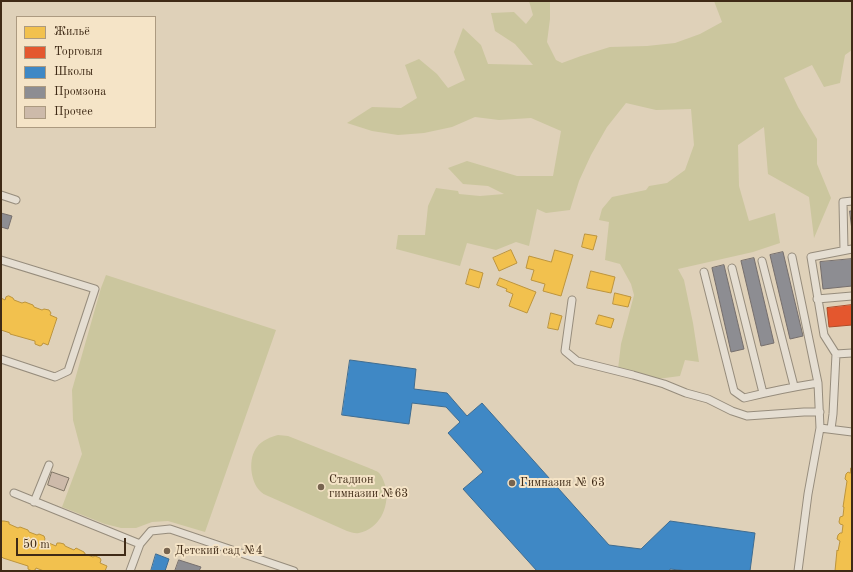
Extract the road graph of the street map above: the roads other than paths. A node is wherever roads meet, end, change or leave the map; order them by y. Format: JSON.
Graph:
{"nodes":[{"id":1,"x":1,"y":195,"type":"edge"},
{"id":2,"x":16,"y":200,"type":"dead end"},
{"id":3,"x":852,"y":201,"type":"edge"},
{"id":4,"x":848,"y":250,"type":"edge"},
{"id":5,"x":792,"y":258,"type":"dead end"},
{"id":6,"x":1,"y":260,"type":"edge"},
{"id":7,"x":762,"y":261,"type":"dead end"},
{"id":8,"x":732,"y":268,"type":"dead end"},
{"id":9,"x":704,"y":272,"type":"dead end"},
{"id":10,"x":852,"y":296,"type":"edge"},
{"id":11,"x":817,"y":299,"type":"junction"},
{"id":12,"x":572,"y":300,"type":"dead end"},
{"id":13,"x":852,"y":353,"type":"edge"},
{"id":14,"x":836,"y":354,"type":"junction"},
{"id":15,"x":1,"y":359,"type":"edge"},
{"id":16,"x":818,"y":383,"type":"junction"},
{"id":17,"x":794,"y":386,"type":"junction"},
{"id":18,"x":764,"y":393,"type":"junction"},
{"id":19,"x":820,"y":412,"type":"junction"},
{"id":20,"x":820,"y":428,"type":"junction"},
{"id":21,"x":831,"y":429,"type":"junction"},
{"id":22,"x":852,"y":432,"type":"edge"},
{"id":23,"x":49,"y":465,"type":"dead end"},
{"id":24,"x":14,"y":493,"type":"dead end"},
{"id":25,"x":34,"y":502,"type":"junction"},
{"id":26,"x":140,"y":544,"type":"junction"},
{"id":27,"x":130,"y":571,"type":"edge"},
{"id":28,"x":294,"y":571,"type":"edge"},
{"id":29,"x":798,"y":571,"type":"edge"}],
"edges":[{"from":1,"to":2,"type":"lane"},
{"from":3,"to":4,"type":"lane"},
{"from":4,"to":11,"type":"lane"},
{"from":5,"to":16,"type":"lane"},
{"from":6,"to":15,"type":"lane"},
{"from":7,"to":17,"type":"lane"},
{"from":8,"to":18,"type":"lane"},
{"from":9,"to":18,"type":"lane"},
{"from":10,"to":11,"type":"lane"},
{"from":11,"to":14,"type":"lane"},
{"from":12,"to":19,"type":"lane"},
{"from":13,"to":14,"type":"lane"},
{"from":14,"to":21,"type":"lane"},
{"from":16,"to":17,"type":"lane"},
{"from":16,"to":19,"type":"lane"},
{"from":17,"to":18,"type":"lane"},
{"from":19,"to":20,"type":"lane"},
{"from":20,"to":21,"type":"lane"},
{"from":20,"to":29,"type":"lane"},
{"from":21,"to":22,"type":"lane"},
{"from":23,"to":25,"type":"lane"},
{"from":24,"to":25,"type":"lane"},
{"from":25,"to":26,"type":"lane"},
{"from":26,"to":27,"type":"lane"},
{"from":26,"to":28,"type":"lane"}]}
